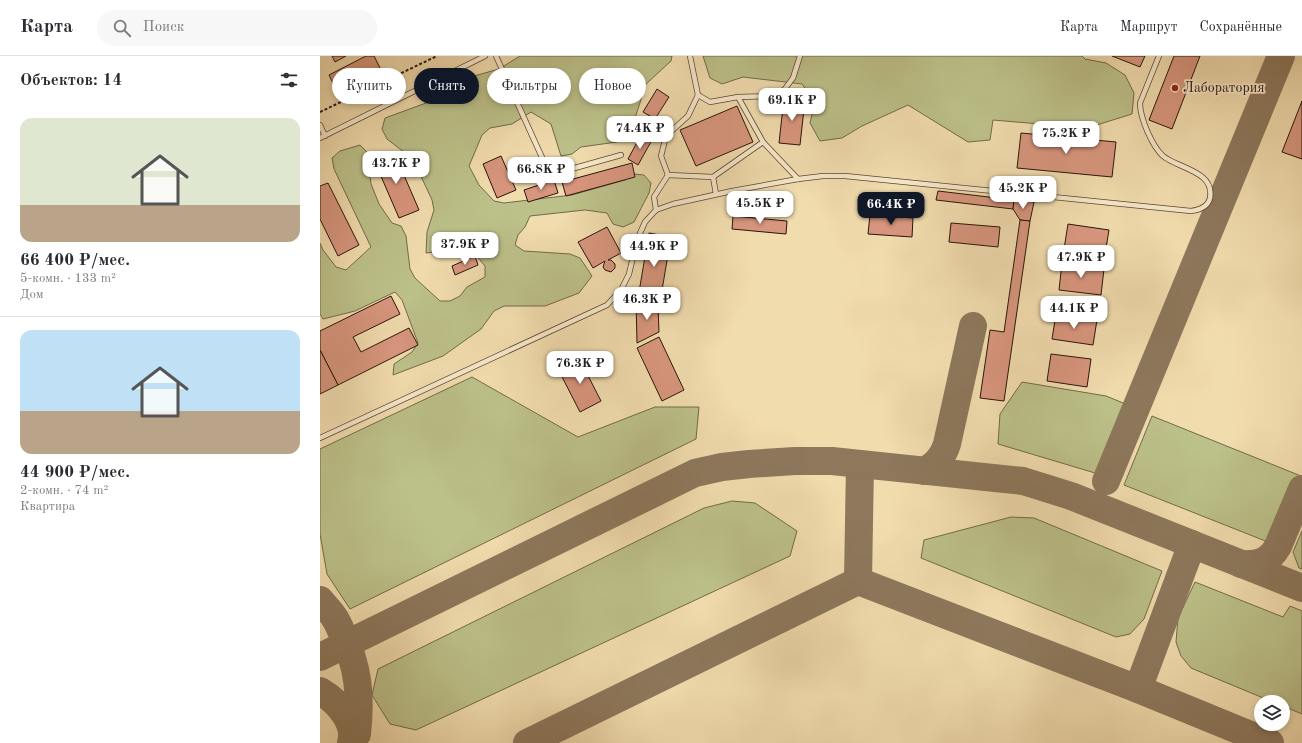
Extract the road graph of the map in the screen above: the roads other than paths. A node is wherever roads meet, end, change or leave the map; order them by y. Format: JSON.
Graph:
{"nodes":[{"id":1,"x":485,"y":56,"type":"edge"},
{"id":2,"x":496,"y":56,"type":"edge"},
{"id":3,"x":690,"y":56,"type":"edge"},
{"id":4,"x":800,"y":56,"type":"edge"},
{"id":5,"x":1159,"y":56,"type":"edge"},
{"id":6,"x":698,"y":95,"type":"junction"},
{"id":7,"x":738,"y":98,"type":"junction"},
{"id":8,"x":320,"y":125,"type":"edge"},
{"id":9,"x":322,"y":137,"type":"edge"},
{"id":10,"x":763,"y":142,"type":"junction"},
{"id":11,"x":621,"y":155,"type":"dead end"},
{"id":12,"x":668,"y":175,"type":"junction"},
{"id":13,"x":713,"y":176,"type":"junction"},
{"id":14,"x":798,"y":179,"type":"junction"},
{"id":15,"x":716,"y":194,"type":"junction"},
{"id":16,"x":656,"y":210,"type":"junction"},
{"id":17,"x":320,"y":438,"type":"edge"}],
"edges":[{"from":1,"to":9,"type":"lane"},
{"from":2,"to":11,"type":"lane"},
{"from":3,"to":6,"type":"lane"},
{"from":4,"to":7,"type":"lane"},
{"from":5,"to":14,"type":"lane"},
{"from":6,"to":7,"type":"lane"},
{"from":6,"to":12,"type":"lane"},
{"from":7,"to":10,"type":"lane"},
{"from":8,"to":9,"type":"lane"},
{"from":10,"to":13,"type":"lane"},
{"from":10,"to":14,"type":"lane"},
{"from":12,"to":13,"type":"lane"},
{"from":12,"to":16,"type":"lane"},
{"from":13,"to":15,"type":"lane"},
{"from":14,"to":15,"type":"lane"},
{"from":15,"to":16,"type":"lane"},
{"from":16,"to":17,"type":"lane"}]}
